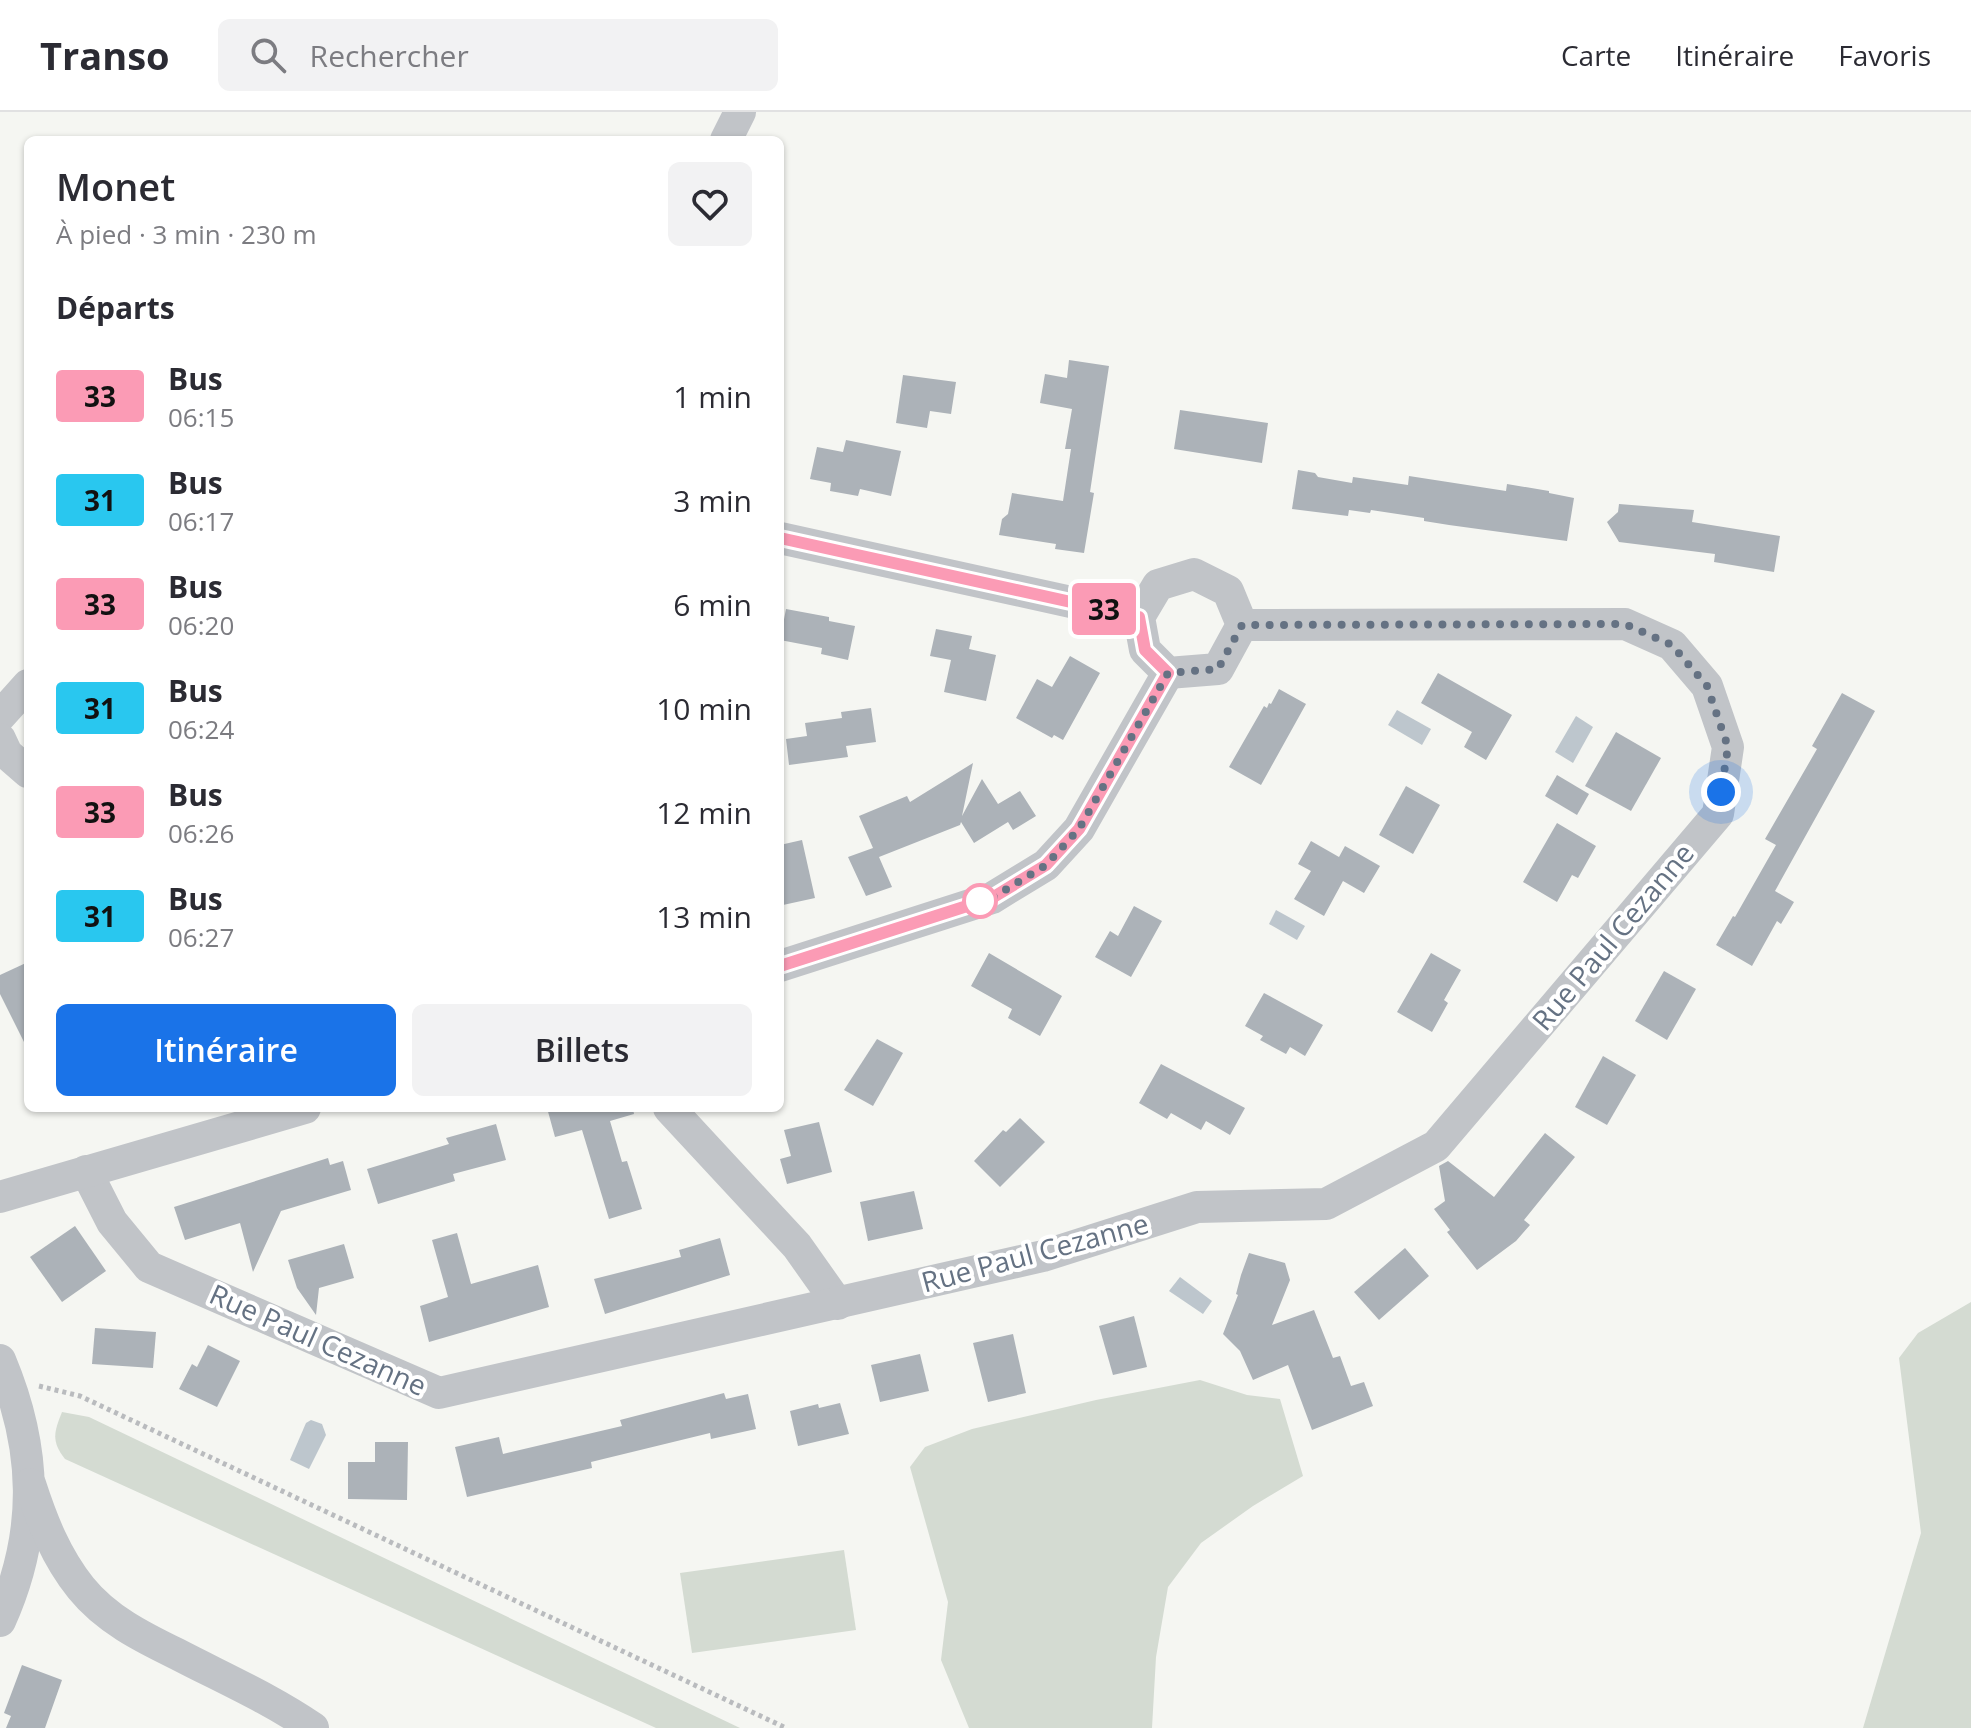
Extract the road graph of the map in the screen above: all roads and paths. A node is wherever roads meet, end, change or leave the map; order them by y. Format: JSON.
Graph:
{"nodes":[{"id":1,"x":740,"y":112,"type":"edge"},
{"id":2,"x":728,"y":136,"type":"edge"},
{"id":3,"x":784,"y":539,"type":"edge"},
{"id":4,"x":1139,"y":617,"type":"junction"},
{"id":5,"x":1242,"y":625,"type":"junction"},
{"id":6,"x":1168,"y":673,"type":"junction"},
{"id":7,"x":24,"y":694,"type":"edge"},
{"id":8,"x":0,"y":716,"type":"edge"},
{"id":9,"x":0,"y":739,"type":"edge"},
{"id":10,"x":24,"y":769,"type":"edge"},
{"id":11,"x":784,"y":965,"type":"edge"},
{"id":12,"x":291,"y":1112,"type":"edge"},
{"id":13,"x":673,"y":1112,"type":"edge"},
{"id":14,"x":86,"y":1171,"type":"junction"},
{"id":15,"x":0,"y":1197,"type":"edge"},
{"id":16,"x":838,"y":1304,"type":"junction"},
{"id":17,"x":8,"y":1378,"type":"edge"},
{"id":18,"x":30,"y":1484,"type":"junction"},
{"id":19,"x":0,"y":1621,"type":"edge"},
{"id":20,"x":313,"y":1728,"type":"edge"},
{"id":21,"x":786,"y":1728,"type":"edge"}],
"edges":[{"from":1,"to":2,"type":"street"},
{"from":3,"to":4,"type":"street"},
{"from":4,"to":5,"type":"street"},
{"from":4,"to":6,"type":"street"},
{"from":5,"to":6,"type":"street"},
{"from":5,"to":16,"type":"street","name":"Rue Paul Cezanne"},
{"from":6,"to":11,"type":"street"},
{"from":7,"to":8,"type":"street"},
{"from":9,"to":10,"type":"street"},
{"from":12,"to":14,"type":"street"},
{"from":13,"to":16,"type":"street"},
{"from":14,"to":15,"type":"street"},
{"from":14,"to":16,"type":"street","name":"Rue Paul Cezanne"},
{"from":17,"to":18,"type":"street"},
{"from":17,"to":21,"type":"path"},
{"from":18,"to":19,"type":"street"},
{"from":18,"to":20,"type":"street"}]}
